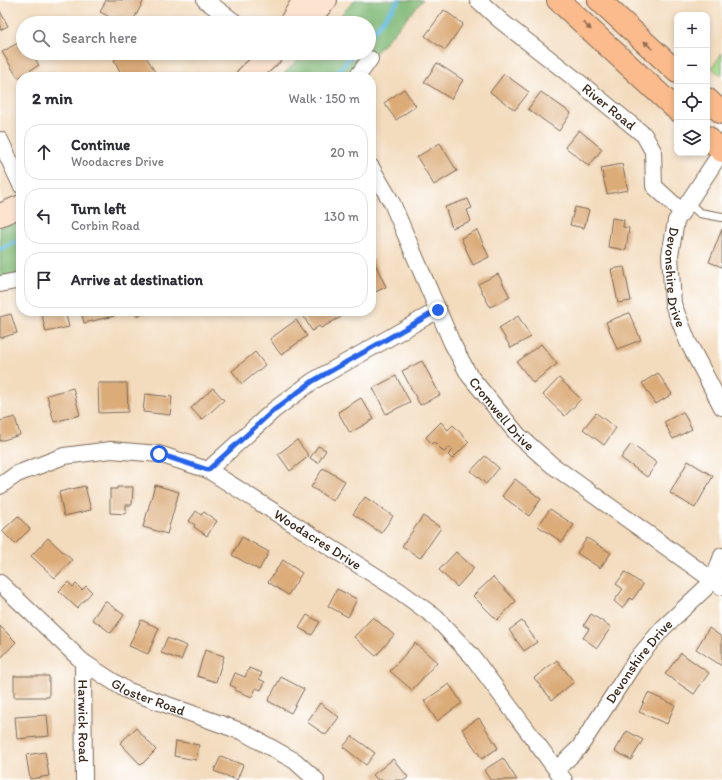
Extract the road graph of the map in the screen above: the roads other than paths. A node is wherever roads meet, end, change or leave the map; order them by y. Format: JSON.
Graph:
{"nodes":[{"id":1,"x":205,"y":0,"type":"edge"},
{"id":2,"x":304,"y":0,"type":"edge"},
{"id":3,"x":326,"y":0,"type":"edge"},
{"id":4,"x":478,"y":0,"type":"edge"},
{"id":5,"x":558,"y":0,"type":"edge"},
{"id":6,"x":599,"y":0,"type":"edge"},
{"id":7,"x":227,"y":16,"type":"edge"},
{"id":8,"x":294,"y":16,"type":"edge"},
{"id":9,"x":311,"y":16,"type":"edge"},
{"id":10,"x":265,"y":60,"type":"edge"},
{"id":11,"x":369,"y":60,"type":"edge"},
{"id":12,"x":674,"y":69,"type":"edge"},
{"id":13,"x":252,"y":72,"type":"edge"},
{"id":14,"x":361,"y":72,"type":"edge"},
{"id":15,"x":710,"y":102,"type":"edge"},
{"id":16,"x":674,"y":107,"type":"edge"},
{"id":17,"x":722,"y":113,"type":"edge"},
{"id":18,"x":0,"y":140,"type":"edge"},
{"id":19,"x":710,"y":140,"type":"edge"},
{"id":20,"x":722,"y":151,"type":"edge"},
{"id":21,"x":16,"y":174,"type":"edge"},
{"id":22,"x":376,"y":176,"type":"edge"},
{"id":23,"x":16,"y":208,"type":"edge"},
{"id":24,"x":685,"y":208,"type":"junction"},
{"id":25,"x":0,"y":215,"type":"edge"},
{"id":26,"x":722,"y":217,"type":"edge"},
{"id":27,"x":16,"y":281,"type":"edge"},
{"id":28,"x":0,"y":284,"type":"edge"},
{"id":29,"x":438,"y":310,"type":"junction"},
{"id":30,"x":722,"y":407,"type":"edge"},
{"id":31,"x":208,"y":470,"type":"junction"},
{"id":32,"x":0,"y":486,"type":"edge"},
{"id":33,"x":722,"y":556,"type":"edge"},
{"id":34,"x":0,"y":583,"type":"edge"},
{"id":35,"x":718,"y":584,"type":"edge"},
{"id":36,"x":83,"y":662,"type":"junction"},
{"id":37,"x":560,"y":775,"type":"edge"},
{"id":38,"x":84,"y":780,"type":"edge"},
{"id":39,"x":316,"y":780,"type":"edge"}],
"edges":[{"from":1,"to":7,"type":"street"},
{"from":2,"to":8,"type":"main road"},
{"from":3,"to":9,"type":"main road"},
{"from":4,"to":24,"type":"street","name":"River Road"},
{"from":5,"to":16,"type":"main road","one_way":true},
{"from":12,"to":6,"type":"main road","one_way":true},
{"from":10,"to":13,"type":"main road"},
{"from":11,"to":14,"type":"street"},
{"from":15,"to":17,"type":"main road"},
{"from":18,"to":21,"type":"street"},
{"from":19,"to":20,"type":"main road"},
{"from":20,"to":24,"type":"street","name":"Devonshire Drive"},
{"from":22,"to":29,"type":"street","name":"Cromwell Drive"},
{"from":23,"to":25,"type":"main road"},
{"from":24,"to":26,"type":"lane"},
{"from":24,"to":30,"type":"street","name":"Devonshire Drive"},
{"from":27,"to":28,"type":"street"},
{"from":29,"to":31,"type":"street"},
{"from":29,"to":35,"type":"street","name":"Cromwell Drive"},
{"from":31,"to":32,"type":"street","name":"Woodacres Drive"},
{"from":31,"to":37,"type":"street","name":"Woodacres Drive"},
{"from":33,"to":35,"type":"street","name":"Devonshire Drive"},
{"from":34,"to":36,"type":"street","name":"Gloster Road"},
{"from":35,"to":37,"type":"street","name":"Devonshire Drive"},
{"from":36,"to":38,"type":"street","name":"Harwick Road"},
{"from":36,"to":39,"type":"street","name":"Gloster Road"}]}
